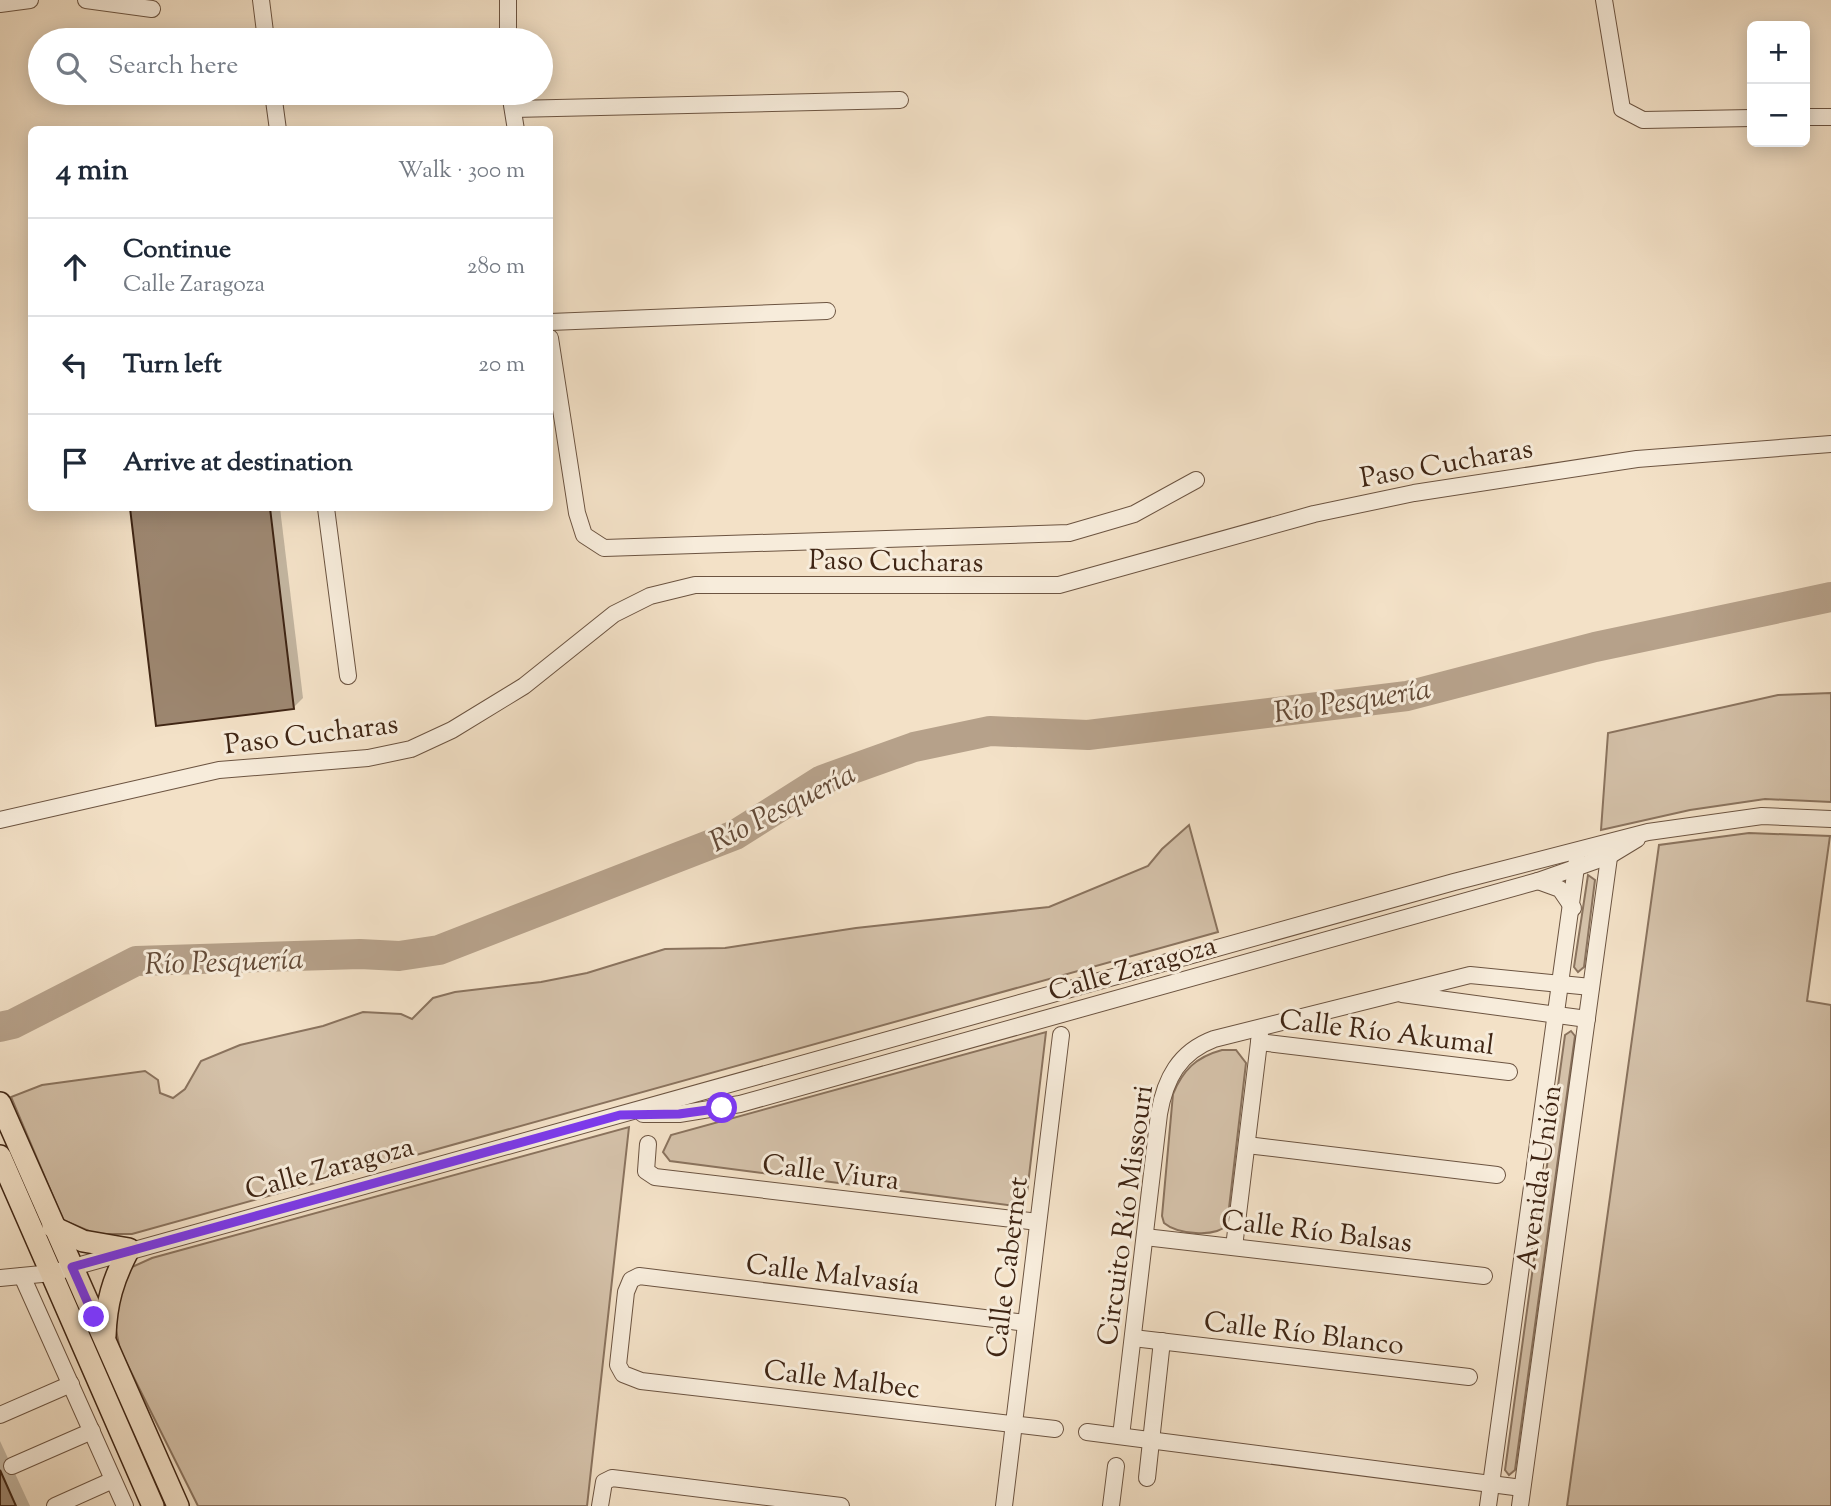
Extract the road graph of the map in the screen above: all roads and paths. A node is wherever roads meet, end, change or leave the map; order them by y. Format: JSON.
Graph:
{"nodes":[{"id":1,"x":30,"y":0,"type":"edge"},
{"id":2,"x":86,"y":0,"type":"edge"},
{"id":3,"x":261,"y":0,"type":"edge"},
{"id":4,"x":508,"y":0,"type":"edge"},
{"id":5,"x":1604,"y":0,"type":"edge"},
{"id":6,"x":0,"y":4,"type":"edge"},
{"id":7,"x":152,"y":9,"type":"dead end"},
{"id":8,"x":264,"y":28,"type":"edge"},
{"id":9,"x":508,"y":28,"type":"edge"},
{"id":10,"x":900,"y":100,"type":"dead end"},
{"id":11,"x":553,"y":101,"type":"edge"},
{"id":12,"x":275,"y":105,"type":"edge"},
{"id":13,"x":513,"y":105,"type":"edge"},
{"id":14,"x":1810,"y":117,"type":"edge"},
{"id":15,"x":1831,"y":117,"type":"edge"},
{"id":16,"x":1747,"y":118,"type":"edge"},
{"id":17,"x":277,"y":126,"type":"edge"},
{"id":18,"x":515,"y":126,"type":"edge"},
{"id":19,"x":827,"y":311,"type":"dead end"},
{"id":20,"x":553,"y":322,"type":"edge"},
{"id":21,"x":553,"y":357,"type":"edge"},
{"id":22,"x":1831,"y":444,"type":"edge"},
{"id":23,"x":1196,"y":480,"type":"dead end"},
{"id":24,"x":326,"y":511,"type":"edge"},
{"id":25,"x":348,"y":676,"type":"dead end"},
{"id":26,"x":1831,"y":819,"type":"edge"},
{"id":27,"x":0,"y":820,"type":"edge"},
{"id":28,"x":1610,"y":849,"type":"junction"},
{"id":29,"x":1578,"y":850,"type":"junction"},
{"id":30,"x":1577,"y":868,"type":"junction"},
{"id":31,"x":1538,"y":881,"type":"junction"},
{"id":32,"x":1573,"y":908,"type":"junction"},
{"id":33,"x":1562,"y":984,"type":"junction"},
{"id":34,"x":1591,"y":987,"type":"junction"},
{"id":35,"x":1066,"y":990,"type":"junction"},
{"id":36,"x":1392,"y":993,"type":"junction"},
{"id":37,"x":1072,"y":1011,"type":"junction"},
{"id":38,"x":1558,"y":1015,"type":"junction"},
{"id":39,"x":1587,"y":1019,"type":"junction"},
{"id":40,"x":1061,"y":1035,"type":"dead end"},
{"id":41,"x":1260,"y":1035,"type":"junction"},
{"id":42,"x":1509,"y":1072,"type":"dead end"},
{"id":43,"x":1,"y":1106,"type":"edge"},
{"id":44,"x":620,"y":1115,"type":"junction"},
{"id":45,"x":648,"y":1144,"type":"dead end"},
{"id":46,"x":1247,"y":1145,"type":"junction"},
{"id":47,"x":0,"y":1156,"type":"edge"},
{"id":48,"x":1497,"y":1175,"type":"dead end"},
{"id":49,"x":1038,"y":1222,"type":"junction"},
{"id":50,"x":53,"y":1227,"type":"junction"},
{"id":51,"x":1145,"y":1237,"type":"junction"},
{"id":52,"x":1234,"y":1247,"type":"junction"},
{"id":53,"x":129,"y":1250,"type":"junction"},
{"id":54,"x":62,"y":1270,"type":"junction"},
{"id":55,"x":22,"y":1276,"type":"junction"},
{"id":56,"x":1484,"y":1276,"type":"dead end"},
{"id":57,"x":0,"y":1278,"type":"edge"},
{"id":58,"x":1026,"y":1323,"type":"junction"},
{"id":59,"x":1133,"y":1338,"type":"junction"},
{"id":60,"x":1162,"y":1341,"type":"junction"},
{"id":61,"x":105,"y":1342,"type":"junction"},
{"id":62,"x":623,"y":1374,"type":"joint"},
{"id":63,"x":1469,"y":1377,"type":"dead end"},
{"id":64,"x":71,"y":1384,"type":"junction"},
{"id":65,"x":0,"y":1415,"type":"edge"},
{"id":66,"x":1013,"y":1424,"type":"junction"},
{"id":67,"x":1055,"y":1429,"type":"dead end"},
{"id":68,"x":92,"y":1432,"type":"junction"},
{"id":69,"x":1087,"y":1432,"type":"dead end"},
{"id":70,"x":1121,"y":1436,"type":"junction"},
{"id":71,"x":1151,"y":1440,"type":"junction"},
{"id":72,"x":12,"y":1466,"type":"dead end"},
{"id":73,"x":1116,"y":1466,"type":"dead end"},
{"id":74,"x":1147,"y":1478,"type":"dead end"},
{"id":75,"x":113,"y":1480,"type":"junction"},
{"id":76,"x":1492,"y":1484,"type":"junction"},
{"id":77,"x":1522,"y":1488,"type":"junction"},
{"id":78,"x":55,"y":1506,"type":"edge"},
{"id":79,"x":125,"y":1506,"type":"edge"},
{"id":80,"x":153,"y":1506,"type":"edge"},
{"id":81,"x":178,"y":1506,"type":"edge"},
{"id":82,"x":600,"y":1506,"type":"edge"},
{"id":83,"x":841,"y":1506,"type":"edge"},
{"id":84,"x":1004,"y":1506,"type":"edge"},
{"id":85,"x":1111,"y":1506,"type":"edge"},
{"id":86,"x":1488,"y":1506,"type":"edge"},
{"id":87,"x":1520,"y":1506,"type":"edge"}],
"edges":[{"from":1,"to":6,"type":"street"},
{"from":2,"to":7,"type":"street"},
{"from":3,"to":8,"type":"street"},
{"from":4,"to":9,"type":"street"},
{"from":5,"to":16,"type":"street"},
{"from":10,"to":11,"type":"street"},
{"from":12,"to":17,"type":"street"},
{"from":13,"to":18,"type":"street"},
{"from":14,"to":15,"type":"street"},
{"from":19,"to":20,"type":"street"},
{"from":21,"to":23,"type":"street"},
{"from":22,"to":27,"type":"street","name":"Paso Cucharas"},
{"from":24,"to":25,"type":"street"},
{"from":26,"to":28,"type":"street","name":"Calle Zaragoza"},
{"from":28,"to":29,"type":"street","name":"Calle Zaragoza"},
{"from":28,"to":30,"type":"street","name":"Calle Zaragoza"},
{"from":28,"to":34,"type":"street","name":"Avenida Unión"},
{"from":29,"to":30,"type":"street","name":"Avenida Unión"},
{"from":29,"to":35,"type":"street","name":"Calle Zaragoza"},
{"from":30,"to":31,"type":"street","name":"Calle Zaragoza"},
{"from":30,"to":32,"type":"street","name":"Avenida Unión"},
{"from":31,"to":32,"type":"street"},
{"from":31,"to":37,"type":"street","name":"Calle Zaragoza"},
{"from":32,"to":33,"type":"street","name":"Avenida Unión"},
{"from":33,"to":34,"type":"street","name":"Circuito Río Missouri"},
{"from":33,"to":36,"type":"street","name":"Circuito Río Missouri"},
{"from":33,"to":38,"type":"street","name":"Avenida Unión"},
{"from":34,"to":39,"type":"street","name":"Avenida Unión"},
{"from":35,"to":37,"type":"street"},
{"from":35,"to":44,"type":"street","name":"Calle Zaragoza"},
{"from":36,"to":38,"type":"street","name":"Circuito Río Missouri"},
{"from":36,"to":41,"type":"street","name":"Circuito Río Missouri"},
{"from":37,"to":44,"type":"street","name":"Calle Zaragoza"},
{"from":38,"to":39,"type":"street","name":"Circuito Río Missouri"},
{"from":38,"to":76,"type":"street","name":"Avenida Unión"},
{"from":39,"to":77,"type":"street","name":"Avenida Unión"},
{"from":40,"to":49,"type":"street","name":"Calle Cabernet"},
{"from":41,"to":42,"type":"street","name":"Calle Río Akumal"},
{"from":41,"to":46,"type":"street"},
{"from":41,"to":51,"type":"street","name":"Circuito Río Missouri"},
{"from":43,"to":50,"type":"main road"},
{"from":44,"to":53,"type":"street","name":"Calle Zaragoza"},
{"from":45,"to":49,"type":"street","name":"Calle Viura"},
{"from":46,"to":48,"type":"street"},
{"from":46,"to":52,"type":"street"},
{"from":47,"to":54,"type":"main road"},
{"from":49,"to":58,"type":"street","name":"Calle Cabernet"},
{"from":50,"to":53,"type":"main road"},
{"from":50,"to":54,"type":"main road"},
{"from":51,"to":52,"type":"street","name":"Calle Río Balsas"},
{"from":51,"to":59,"type":"street","name":"Circuito Río Missouri"},
{"from":52,"to":56,"type":"street","name":"Calle Río Balsas"},
{"from":53,"to":54,"type":"street","name":"Calle Zaragoza"},
{"from":53,"to":61,"type":"main road"},
{"from":54,"to":55,"type":"street","name":"Calle Zaragoza"},
{"from":54,"to":61,"type":"main road"},
{"from":54,"to":80,"type":"main road"},
{"from":55,"to":57,"type":"street","name":"Calle Zaragoza"},
{"from":55,"to":64,"type":"street"},
{"from":58,"to":62,"type":"street","name":"Calle Malvasía"},
{"from":58,"to":66,"type":"street","name":"Calle Cabernet"},
{"from":59,"to":60,"type":"street","name":"Calle Río Blanco"},
{"from":59,"to":70,"type":"street","name":"Circuito Río Missouri"},
{"from":60,"to":63,"type":"street","name":"Calle Río Blanco"},
{"from":60,"to":71,"type":"street","name":"Circuito Río Missouri"},
{"from":61,"to":81,"type":"main road"},
{"from":62,"to":66,"type":"street","name":"Calle Malbec"},
{"from":64,"to":65,"type":"street"},
{"from":64,"to":68,"type":"street"},
{"from":66,"to":67,"type":"street","name":"Calle Malbec"},
{"from":66,"to":84,"type":"street","name":"Calle Cabernet"},
{"from":68,"to":72,"type":"street"},
{"from":68,"to":75,"type":"street"},
{"from":69,"to":70,"type":"street"},
{"from":70,"to":71,"type":"street"},
{"from":71,"to":74,"type":"street","name":"Circuito Río Missouri"},
{"from":71,"to":76,"type":"street"},
{"from":73,"to":85,"type":"street"},
{"from":75,"to":78,"type":"street"},
{"from":75,"to":79,"type":"street"},
{"from":76,"to":77,"type":"street"},
{"from":76,"to":86,"type":"street","name":"Avenida Unión"},
{"from":77,"to":87,"type":"street","name":"Avenida Unión"},
{"from":82,"to":83,"type":"street"}]}
